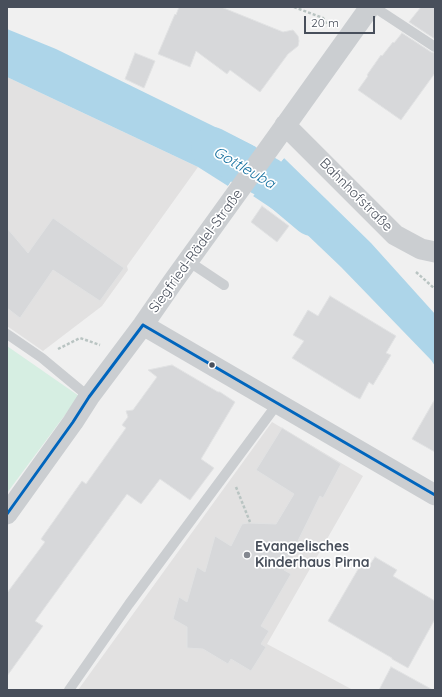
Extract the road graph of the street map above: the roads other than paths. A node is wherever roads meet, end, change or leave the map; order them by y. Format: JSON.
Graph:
{"nodes":[{"id":1,"x":368,"y":8,"type":"edge"},
{"id":2,"x":435,"y":47,"type":"edge"},
{"id":3,"x":285,"y":126,"type":"junction"},
{"id":4,"x":435,"y":252,"type":"edge"},
{"id":5,"x":188,"y":261,"type":"junction"},
{"id":6,"x":224,"y":285,"type":"dead end"},
{"id":7,"x":143,"y":326,"type":"junction"},
{"id":8,"x":7,"y":334,"type":"edge"},
{"id":9,"x":89,"y":397,"type":"junction"},
{"id":10,"x":278,"y":404,"type":"junction"},
{"id":11,"x":435,"y":496,"type":"edge"},
{"id":12,"x":7,"y":514,"type":"edge"},
{"id":13,"x":69,"y":690,"type":"edge"}],
"edges":[{"from":1,"to":2,"type":"lane"},
{"from":1,"to":3,"type":"street","name":"Siegfried-Rädel-Straße"},
{"from":3,"to":4,"type":"street","name":"Bahnhofstraße"},
{"from":3,"to":5,"type":"street","name":"Siegfried-Rädel-Straße"},
{"from":5,"to":6,"type":"lane"},
{"from":5,"to":7,"type":"street","name":"Siegfried-Rädel-Straße"},
{"from":7,"to":9,"type":"street","name":"Siegfried-Rädel-Straße"},
{"from":7,"to":10,"type":"street"},
{"from":8,"to":9,"type":"lane"},
{"from":9,"to":12,"type":"street","name":"Siegfried-Rädel-Straße"},
{"from":10,"to":11,"type":"street"},
{"from":10,"to":13,"type":"lane"}]}
